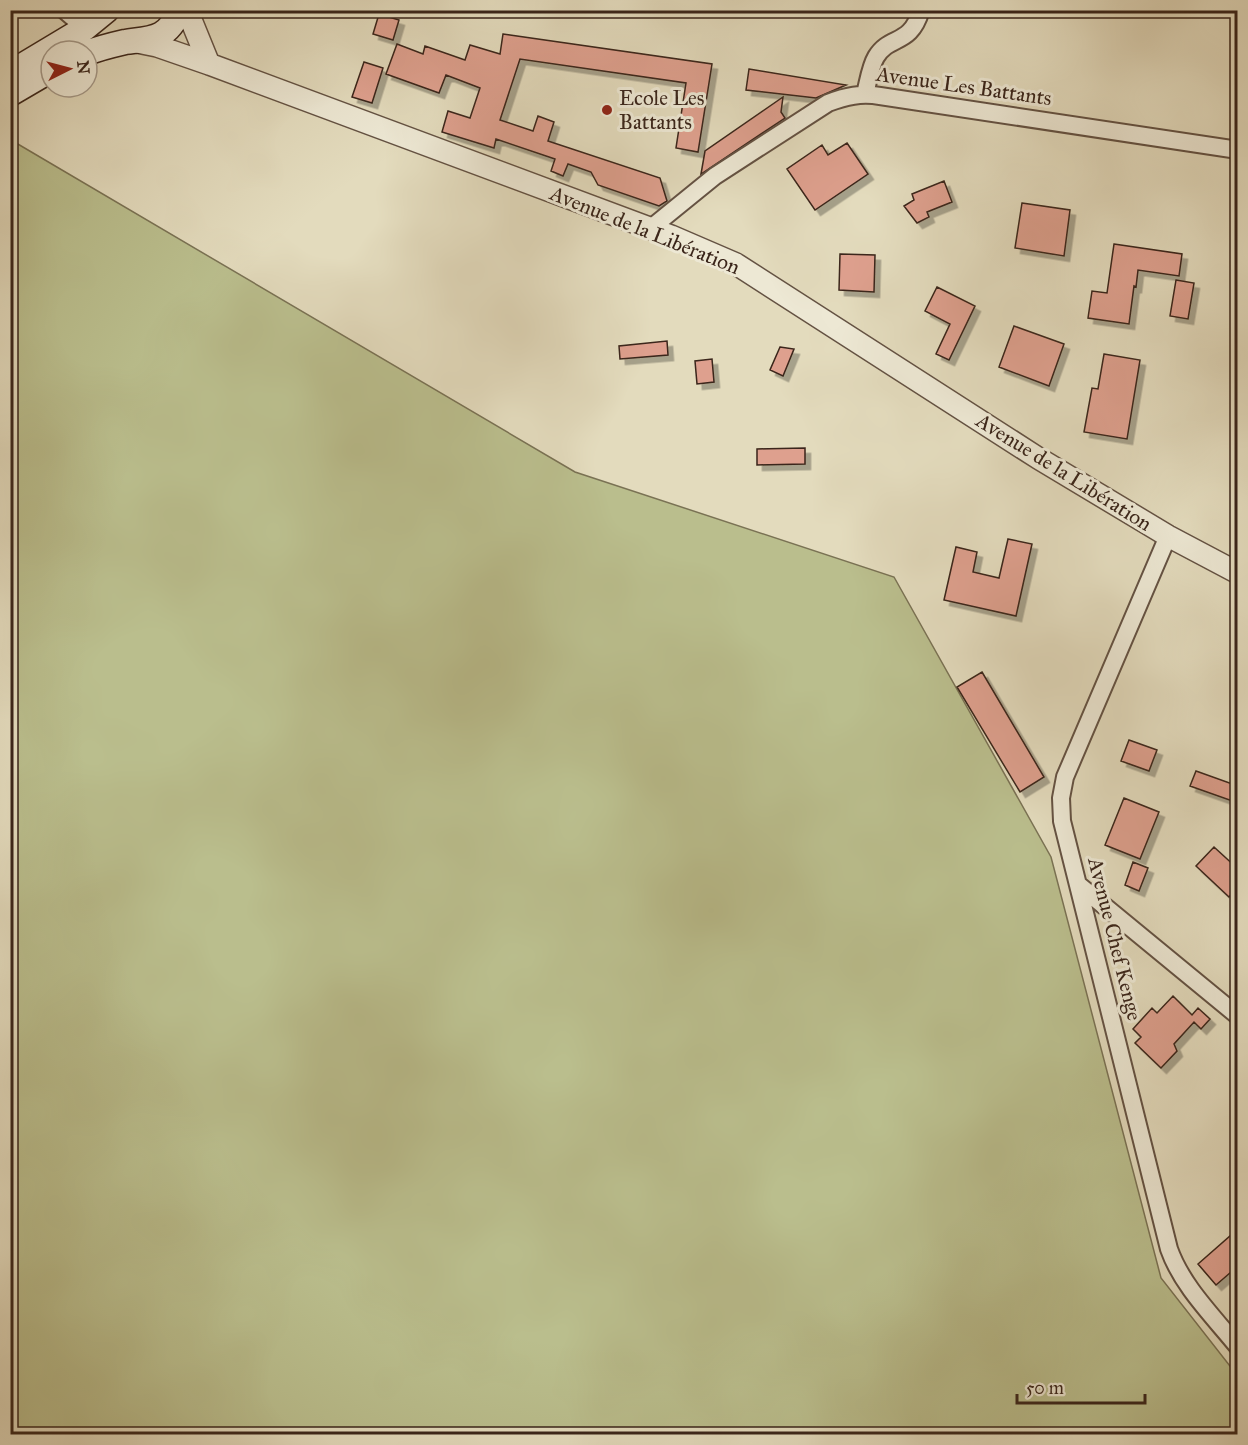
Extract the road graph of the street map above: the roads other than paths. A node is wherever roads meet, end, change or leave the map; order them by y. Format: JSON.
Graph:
{"nodes":[{"id":1,"x":64,"y":10,"type":"edge"},
{"id":2,"x":109,"y":10,"type":"edge"},
{"id":3,"x":180,"y":10,"type":"edge"},
{"id":4,"x":187,"y":10,"type":"edge"},
{"id":5,"x":921,"y":10,"type":"edge"},
{"id":6,"x":85,"y":28,"type":"junction"},
{"id":7,"x":132,"y":42,"type":"junction"},
{"id":8,"x":99,"y":50,"type":"edge"},
{"id":9,"x":209,"y":64,"type":"junction"},
{"id":10,"x":10,"y":73,"type":"edge"},
{"id":11,"x":39,"y":77,"type":"edge"},
{"id":12,"x":10,"y":94,"type":"edge"},
{"id":13,"x":865,"y":94,"type":"junction"},
{"id":14,"x":1238,"y":150,"type":"edge"},
{"id":15,"x":651,"y":228,"type":"junction"},
{"id":16,"x":1168,"y":536,"type":"junction"},
{"id":17,"x":1238,"y":573,"type":"edge"},
{"id":18,"x":1080,"y":886,"type":"junction"},
{"id":19,"x":1238,"y":1016,"type":"edge"},
{"id":20,"x":1238,"y":1347,"type":"edge"}],
"edges":[{"from":1,"to":6,"type":"street"},
{"from":2,"to":6,"type":"main road"},
{"from":2,"to":7,"type":"main road"},
{"from":3,"to":7,"type":"main road"},
{"from":4,"to":9,"type":"street"},
{"from":5,"to":13,"type":"street"},
{"from":6,"to":10,"type":"main road"},
{"from":7,"to":8,"type":"main road"},
{"from":7,"to":9,"type":"street","name":"Avenue de la Libération"},
{"from":9,"to":15,"type":"street","name":"Avenue de la Libération"},
{"from":11,"to":12,"type":"main road"},
{"from":13,"to":14,"type":"street","name":"Avenue Les Battants"},
{"from":13,"to":15,"type":"street","name":"Avenue Les Battants"},
{"from":15,"to":16,"type":"street","name":"Avenue de la Libération"},
{"from":16,"to":17,"type":"street","name":"Avenue de la Libération"},
{"from":16,"to":18,"type":"street","name":"Avenue Chef Kenge"},
{"from":18,"to":19,"type":"street"},
{"from":18,"to":20,"type":"street","name":"Avenue Chef Kenge"}]}
